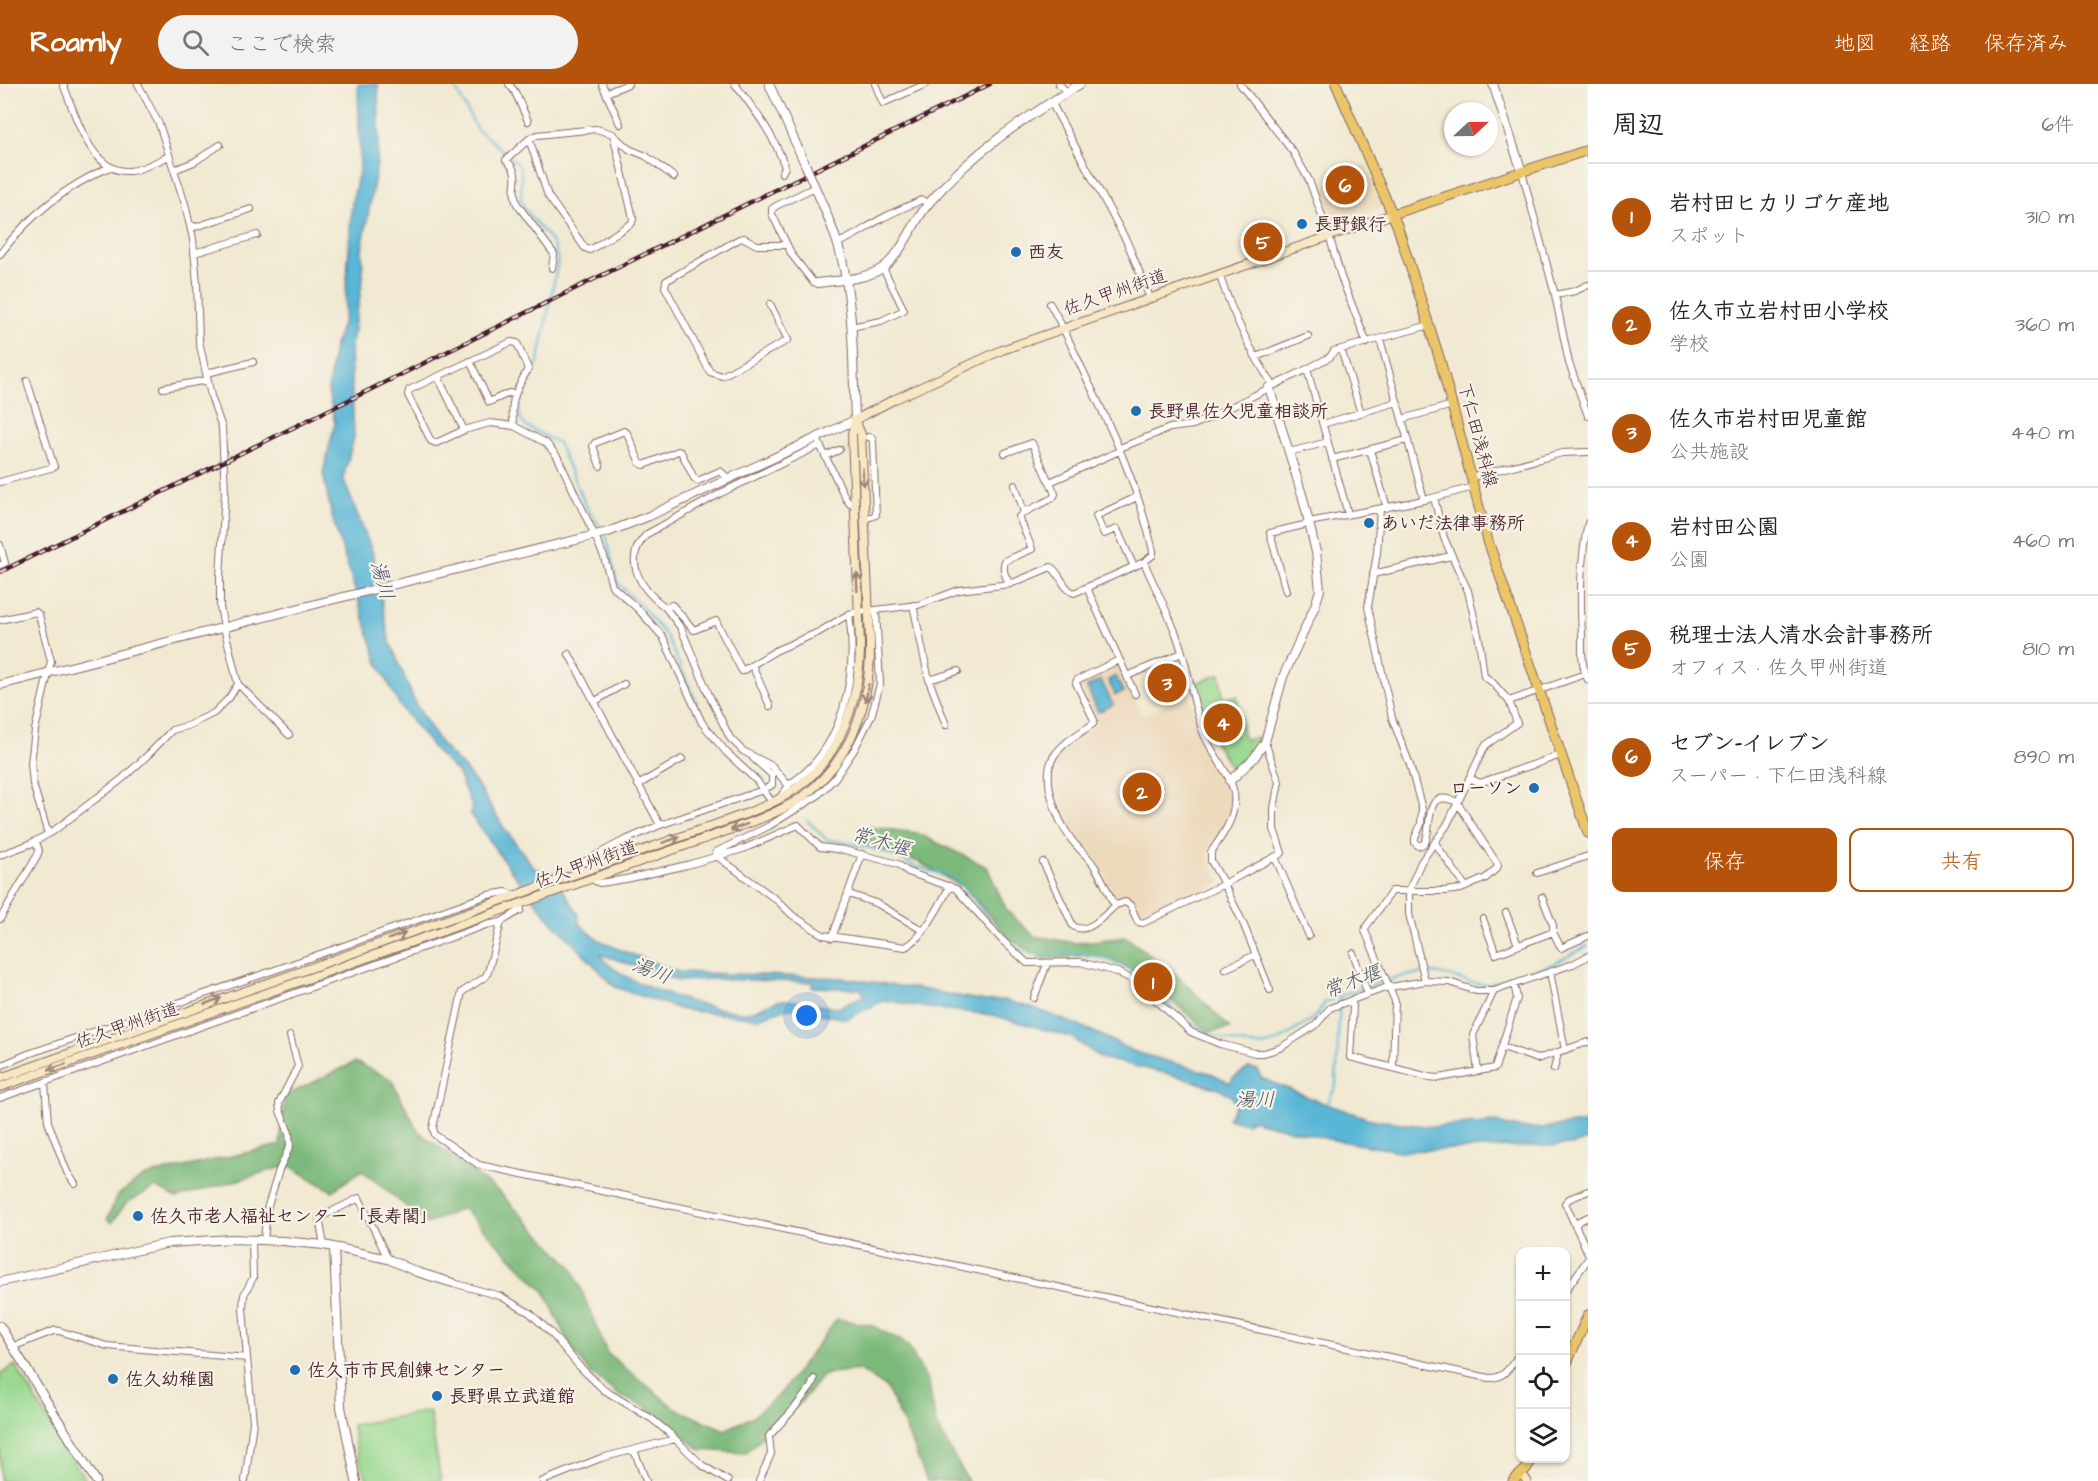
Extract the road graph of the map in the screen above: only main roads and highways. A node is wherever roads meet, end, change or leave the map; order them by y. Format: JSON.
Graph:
{"nodes":[{"id":1,"x":1336,"y":84,"type":"edge"},
{"id":2,"x":1588,"y":150,"type":"edge"},
{"id":3,"x":1392,"y":214,"type":"junction"},
{"id":4,"x":855,"y":420,"type":"junction"},
{"id":5,"x":1588,"y":833,"type":"edge"},
{"id":6,"x":0,"y":1078,"type":"edge"},
{"id":7,"x":0,"y":1087,"type":"edge"},
{"id":8,"x":1588,"y":1315,"type":"edge"},
{"id":9,"x":1570,"y":1356,"type":"edge"},
{"id":10,"x":1531,"y":1463,"type":"edge"},
{"id":11,"x":1524,"y":1477,"type":"edge"},
{"id":12,"x":1514,"y":1481,"type":"edge"}],
"edges":[{"from":1,"to":3,"type":"main road","name":"下仁田浅科線"},
{"from":2,"to":3,"type":"main road"},
{"from":3,"to":4,"type":"main road","name":"佐久甲州街道"},
{"from":3,"to":5,"type":"main road","name":"下仁田浅科線"},
{"from":6,"to":4,"type":"main road","name":"佐久甲州街道","one_way":true},
{"from":4,"to":7,"type":"main road","name":"佐久甲州街道","one_way":true},
{"from":8,"to":9,"type":"main road"},
{"from":10,"to":11,"type":"main road"},
{"from":11,"to":12,"type":"main road"}]}
